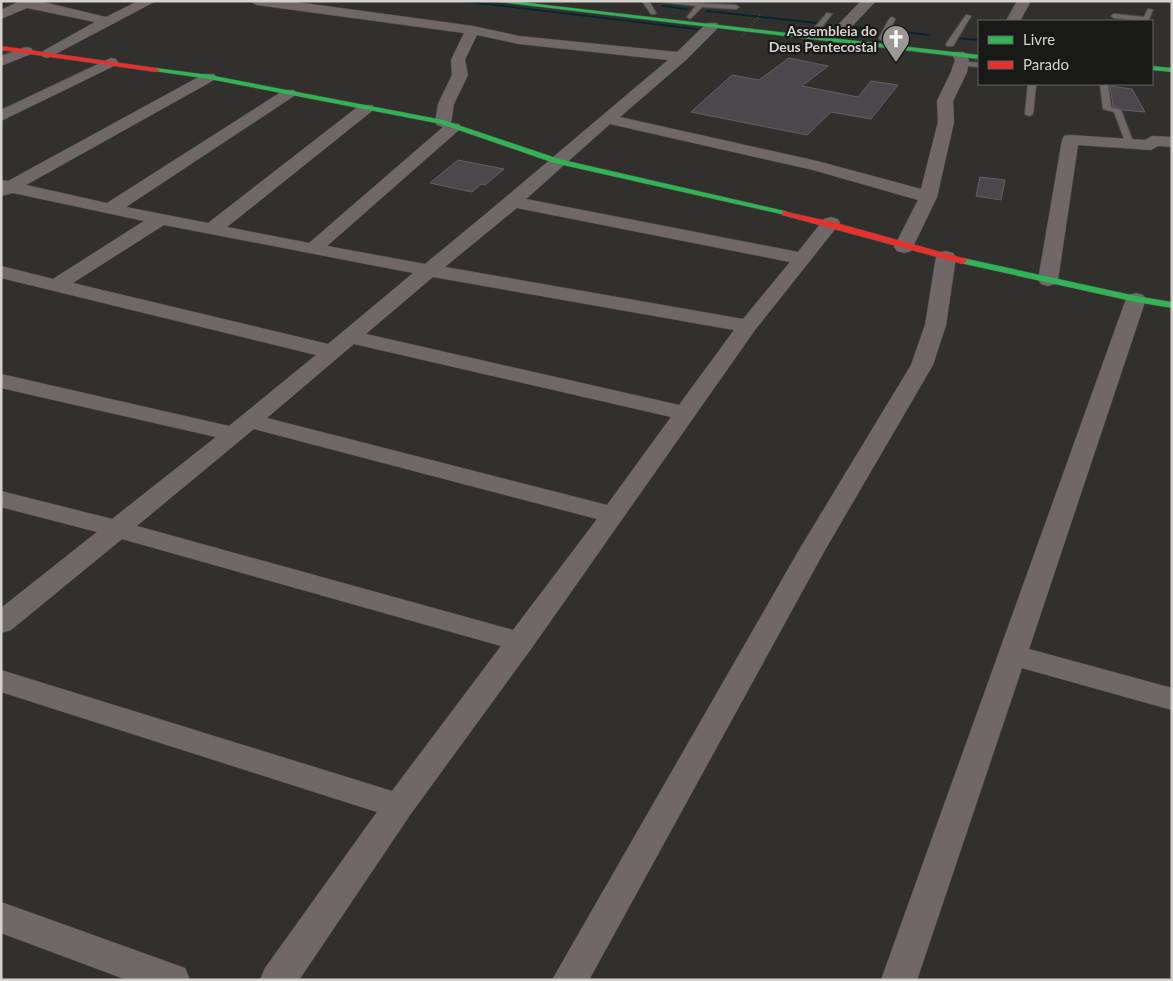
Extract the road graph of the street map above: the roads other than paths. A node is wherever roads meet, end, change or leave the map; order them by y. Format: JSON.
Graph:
{"nodes":[{"id":1,"x":149,"y":1,"type":"edge"},
{"id":2,"x":257,"y":1,"type":"edge"},
{"id":3,"x":494,"y":1,"type":"edge"},
{"id":4,"x":554,"y":1,"type":"edge"},
{"id":5,"x":645,"y":1,"type":"edge"},
{"id":6,"x":869,"y":1,"type":"edge"},
{"id":7,"x":1024,"y":1,"type":"edge"},
{"id":8,"x":30,"y":2,"type":"edge"},
{"id":9,"x":701,"y":4,"type":"junction"},
{"id":10,"x":654,"y":7,"type":"edge"},
{"id":11,"x":736,"y":7,"type":"dead end"},
{"id":12,"x":1115,"y":8,"type":"dead end"},
{"id":13,"x":1150,"y":10,"type":"dead end"},
{"id":14,"x":829,"y":14,"type":"dead end"},
{"id":15,"x":1,"y":15,"type":"edge"},
{"id":16,"x":968,"y":16,"type":"dead end"},
{"id":17,"x":690,"y":17,"type":"junction"},
{"id":18,"x":892,"y":19,"type":"dead end"},
{"id":19,"x":1112,"y":19,"type":"edge"},
{"id":20,"x":1014,"y":20,"type":"edge"},
{"id":21,"x":108,"y":21,"type":"junction"},
{"id":22,"x":712,"y":26,"type":"junction"},
{"id":23,"x":473,"y":30,"type":"junction"},
{"id":24,"x":816,"y":31,"type":"junction"},
{"id":25,"x":838,"y":33,"type":"junction"},
{"id":26,"x":883,"y":38,"type":"junction"},
{"id":27,"x":978,"y":47,"type":"edge"},
{"id":28,"x":1,"y":48,"type":"edge"},
{"id":29,"x":26,"y":51,"type":"junction"},
{"id":30,"x":48,"y":54,"type":"junction"},
{"id":31,"x":957,"y":54,"type":"junction"},
{"id":32,"x":978,"y":57,"type":"edge"},
{"id":33,"x":682,"y":58,"type":"junction"},
{"id":34,"x":1,"y":62,"type":"edge"},
{"id":35,"x":110,"y":62,"type":"junction"},
{"id":36,"x":978,"y":64,"type":"edge"},
{"id":37,"x":1153,"y":68,"type":"edge"},
{"id":38,"x":1172,"y":70,"type":"edge"},
{"id":39,"x":1153,"y":76,"type":"edge"},
{"id":40,"x":208,"y":77,"type":"junction"},
{"id":41,"x":1172,"y":78,"type":"edge"},
{"id":42,"x":1032,"y":85,"type":"edge"},
{"id":43,"x":1104,"y":85,"type":"edge"},
{"id":44,"x":289,"y":93,"type":"junction"},
{"id":45,"x":366,"y":108,"type":"junction"},
{"id":46,"x":1030,"y":114,"type":"dead end"},
{"id":47,"x":1,"y":116,"type":"edge"},
{"id":48,"x":608,"y":119,"type":"junction"},
{"id":49,"x":448,"y":125,"type":"junction"},
{"id":50,"x":1172,"y":142,"type":"edge"},
{"id":51,"x":1130,"y":144,"type":"junction"},
{"id":52,"x":557,"y":161,"type":"junction"},
{"id":53,"x":4,"y":188,"type":"edge"},
{"id":54,"x":928,"y":197,"type":"junction"},
{"id":55,"x":514,"y":202,"type":"junction"},
{"id":56,"x":110,"y":209,"type":"junction"},
{"id":57,"x":161,"y":219,"type":"junction"},
{"id":58,"x":831,"y":223,"type":"junction"},
{"id":59,"x":212,"y":229,"type":"junction"},
{"id":60,"x":904,"y":247,"type":"junction"},
{"id":61,"x":313,"y":249,"type":"junction"},
{"id":62,"x":946,"y":257,"type":"junction"},
{"id":63,"x":801,"y":258,"type":"junction"},
{"id":64,"x":428,"y":270,"type":"junction"},
{"id":65,"x":1,"y":272,"type":"edge"},
{"id":66,"x":1048,"y":280,"type":"junction"},
{"id":67,"x":57,"y":285,"type":"junction"},
{"id":68,"x":1136,"y":299,"type":"junction"},
{"id":69,"x":1172,"y":305,"type":"edge"},
{"id":70,"x":748,"y":326,"type":"junction"},
{"id":71,"x":350,"y":337,"type":"junction"},
{"id":72,"x":332,"y":352,"type":"junction"},
{"id":73,"x":1,"y":381,"type":"edge"},
{"id":74,"x":685,"y":413,"type":"junction"},
{"id":75,"x":242,"y":427,"type":"junction"},
{"id":76,"x":1,"y":499,"type":"edge"},
{"id":77,"x":613,"y":515,"type":"junction"},
{"id":78,"x":118,"y":529,"type":"junction"},
{"id":79,"x":1,"y":623,"type":"edge"},
{"id":80,"x":521,"y":642,"type":"junction"},
{"id":81,"x":1011,"y":654,"type":"junction"},
{"id":82,"x":1,"y":680,"type":"edge"},
{"id":83,"x":1172,"y":698,"type":"edge"},
{"id":84,"x":398,"y":806,"type":"junction"},
{"id":85,"x":1,"y":918,"type":"edge"},
{"id":86,"x":172,"y":980,"type":"edge"},
{"id":87,"x":278,"y":980,"type":"edge"},
{"id":88,"x":570,"y":980,"type":"edge"},
{"id":89,"x":899,"y":980,"type":"edge"}],
"edges":[{"from":1,"to":21,"type":"street"},
{"from":2,"to":23,"type":"street"},
{"from":3,"to":22,"type":"street"},
{"from":4,"to":10,"type":"street"},
{"from":5,"to":10,"type":"lane"},
{"from":6,"to":25,"type":"street"},
{"from":7,"to":20,"type":"street"},
{"from":8,"to":15,"type":"street"},
{"from":8,"to":21,"type":"street"},
{"from":9,"to":10,"type":"lane"},
{"from":9,"to":11,"type":"lane"},
{"from":9,"to":17,"type":"lane"},
{"from":10,"to":17,"type":"street"},
{"from":12,"to":19,"type":"lane"},
{"from":13,"to":19,"type":"lane"},
{"from":14,"to":24,"type":"lane"},
{"from":16,"to":31,"type":"lane"},
{"from":17,"to":24,"type":"street"},
{"from":18,"to":26,"type":"lane"},
{"from":21,"to":30,"type":"street"},
{"from":22,"to":31,"type":"street"},
{"from":22,"to":33,"type":"street"},
{"from":23,"to":33,"type":"street"},
{"from":23,"to":49,"type":"street"},
{"from":24,"to":25,"type":"street"},
{"from":25,"to":26,"type":"street"},
{"from":26,"to":31,"type":"street"},
{"from":27,"to":31,"type":"street"},
{"from":28,"to":29,"type":"street"},
{"from":29,"to":30,"type":"street"},
{"from":29,"to":34,"type":"street"},
{"from":30,"to":35,"type":"street"},
{"from":31,"to":32,"type":"street"},
{"from":31,"to":36,"type":"lane"},
{"from":31,"to":54,"type":"street"},
{"from":33,"to":48,"type":"street"},
{"from":35,"to":40,"type":"street"},
{"from":35,"to":47,"type":"street"},
{"from":37,"to":38,"type":"street"},
{"from":39,"to":41,"type":"street"},
{"from":40,"to":44,"type":"street"},
{"from":40,"to":53,"type":"street"},
{"from":42,"to":46,"type":"lane"},
{"from":43,"to":51,"type":"lane"},
{"from":44,"to":45,"type":"street"},
{"from":44,"to":56,"type":"street"},
{"from":45,"to":49,"type":"street"},
{"from":45,"to":59,"type":"street"},
{"from":48,"to":52,"type":"street"},
{"from":48,"to":54,"type":"street"},
{"from":49,"to":52,"type":"street"},
{"from":49,"to":61,"type":"street"},
{"from":50,"to":51,"type":"street"},
{"from":51,"to":66,"type":"street"},
{"from":52,"to":55,"type":"street"},
{"from":52,"to":58,"type":"street"},
{"from":53,"to":56,"type":"street"},
{"from":54,"to":60,"type":"street"},
{"from":55,"to":63,"type":"street"},
{"from":55,"to":64,"type":"street"},
{"from":56,"to":57,"type":"street"},
{"from":57,"to":59,"type":"street"},
{"from":57,"to":67,"type":"street"},
{"from":58,"to":60,"type":"street"},
{"from":58,"to":63,"type":"street"},
{"from":59,"to":61,"type":"street"},
{"from":60,"to":62,"type":"street"},
{"from":61,"to":64,"type":"street"},
{"from":62,"to":66,"type":"street"},
{"from":62,"to":88,"type":"street"},
{"from":63,"to":70,"type":"street"},
{"from":64,"to":70,"type":"street"},
{"from":64,"to":71,"type":"street"},
{"from":65,"to":67,"type":"street"},
{"from":66,"to":68,"type":"street"},
{"from":67,"to":72,"type":"street"},
{"from":68,"to":69,"type":"street"},
{"from":68,"to":81,"type":"street"},
{"from":70,"to":74,"type":"street"},
{"from":71,"to":72,"type":"street"},
{"from":71,"to":74,"type":"street"},
{"from":72,"to":75,"type":"street"},
{"from":73,"to":75,"type":"street"},
{"from":74,"to":77,"type":"street"},
{"from":75,"to":77,"type":"street"},
{"from":75,"to":78,"type":"street"},
{"from":76,"to":78,"type":"street"},
{"from":77,"to":80,"type":"street"},
{"from":78,"to":79,"type":"street"},
{"from":78,"to":80,"type":"street"},
{"from":80,"to":84,"type":"street"},
{"from":81,"to":83,"type":"street"},
{"from":81,"to":89,"type":"street"},
{"from":82,"to":84,"type":"street"},
{"from":84,"to":87,"type":"street"},
{"from":85,"to":86,"type":"street"}]}
